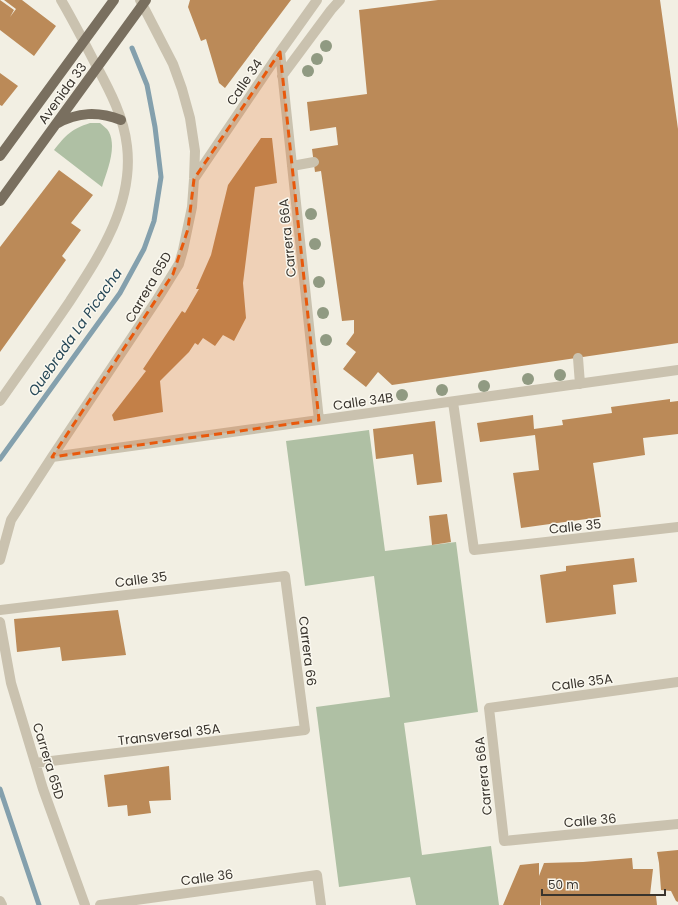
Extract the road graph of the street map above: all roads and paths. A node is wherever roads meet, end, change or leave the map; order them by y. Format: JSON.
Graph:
{"nodes":[{"id":1,"x":61,"y":0,"type":"edge"},
{"id":2,"x":114,"y":0,"type":"edge"},
{"id":3,"x":317,"y":0,"type":"edge"},
{"id":4,"x":340,"y":0,"type":"edge"},
{"id":5,"x":143,"y":2,"type":"edge"},
{"id":6,"x":84,"y":41,"type":"junction"},
{"id":7,"x":280,"y":52,"type":"junction"},
{"id":8,"x":97,"y":67,"type":"junction"},
{"id":9,"x":282,"y":76,"type":"junction"},
{"id":10,"x":121,"y":120,"type":"junction"},
{"id":11,"x":55,"y":125,"type":"junction"},
{"id":12,"x":0,"y":156,"type":"edge"},
{"id":13,"x":314,"y":162,"type":"dead end"},
{"id":14,"x":292,"y":166,"type":"junction"},
{"id":15,"x":194,"y":179,"type":"junction"},
{"id":16,"x":0,"y":201,"type":"edge"},
{"id":17,"x":578,"y":358,"type":"dead end"},
{"id":18,"x":678,"y":370,"type":"edge"},
{"id":19,"x":580,"y":384,"type":"junction"},
{"id":20,"x":0,"y":400,"type":"edge"},
{"id":21,"x":453,"y":402,"type":"junction"},
{"id":22,"x":319,"y":420,"type":"junction"},
{"id":23,"x":52,"y":457,"type":"junction"},
{"id":24,"x":12,"y":520,"type":"junction"},
{"id":25,"x":0,"y":523,"type":"edge"},
{"id":26,"x":678,"y":528,"type":"edge"},
{"id":27,"x":0,"y":560,"type":"edge"},
{"id":28,"x":285,"y":576,"type":"joint"},
{"id":29,"x":0,"y":610,"type":"edge"},
{"id":30,"x":0,"y":622,"type":"edge"},
{"id":31,"x":678,"y":682,"type":"edge"},
{"id":32,"x":489,"y":708,"type":"joint"},
{"id":33,"x":305,"y":730,"type":"joint"},
{"id":34,"x":35,"y":763,"type":"junction"},
{"id":35,"x":678,"y":824,"type":"edge"},
{"id":36,"x":504,"y":841,"type":"joint"},
{"id":37,"x":0,"y":901,"type":"edge"},
{"id":38,"x":2,"y":905,"type":"edge"},
{"id":39,"x":85,"y":905,"type":"edge"},
{"id":40,"x":100,"y":905,"type":"edge"},
{"id":41,"x":321,"y":905,"type":"edge"}],
"edges":[{"from":1,"to":6,"type":"street"},
{"from":2,"to":6,"type":"main road","name":"Avenida 33"},
{"from":3,"to":7,"type":"street","name":"Calle 34"},
{"from":4,"to":9,"type":"street"},
{"from":5,"to":8,"type":"main road","name":"Avenida 33"},
{"from":5,"to":15,"type":"street","name":"Carrera 65D"},
{"from":6,"to":8,"type":"street"},
{"from":6,"to":12,"type":"main road","name":"Avenida 33"},
{"from":7,"to":9,"type":"street","name":"Carrera 66A"},
{"from":7,"to":15,"type":"street","name":"Calle 34"},
{"from":8,"to":10,"type":"street"},
{"from":8,"to":11,"type":"main road","name":"Avenida 33"},
{"from":9,"to":14,"type":"street","name":"Carrera 66A"},
{"from":10,"to":11,"type":"main road"},
{"from":10,"to":20,"type":"street"},
{"from":11,"to":16,"type":"main road","name":"Avenida 33"},
{"from":13,"to":14,"type":"street"},
{"from":14,"to":22,"type":"street","name":"Carrera 66A"},
{"from":15,"to":23,"type":"street","name":"Carrera 65D"},
{"from":17,"to":19,"type":"street"},
{"from":18,"to":19,"type":"street","name":"Calle 34B"},
{"from":19,"to":21,"type":"street","name":"Calle 34B"},
{"from":21,"to":22,"type":"street","name":"Calle 34B"},
{"from":21,"to":26,"type":"street","name":"Calle 35"},
{"from":22,"to":23,"type":"street","name":"Calle 34B"},
{"from":23,"to":24,"type":"street","name":"Carrera 65D"},
{"from":24,"to":25,"type":"street"},
{"from":24,"to":27,"type":"street","name":"Carrera 65D"},
{"from":28,"to":29,"type":"street","name":"Calle 35"},
{"from":28,"to":33,"type":"street","name":"Carrera 66"},
{"from":30,"to":34,"type":"street","name":"Carrera 65D"},
{"from":31,"to":32,"type":"street","name":"Calle 35A"},
{"from":32,"to":36,"type":"street","name":"Carrera 66A"},
{"from":33,"to":34,"type":"street","name":"Transversal 35A"},
{"from":34,"to":39,"type":"street","name":"Carrera 65D"},
{"from":35,"to":36,"type":"street","name":"Calle 36"},
{"from":37,"to":38,"type":"street"},
{"from":40,"to":41,"type":"street","name":"Calle 36"}]}
